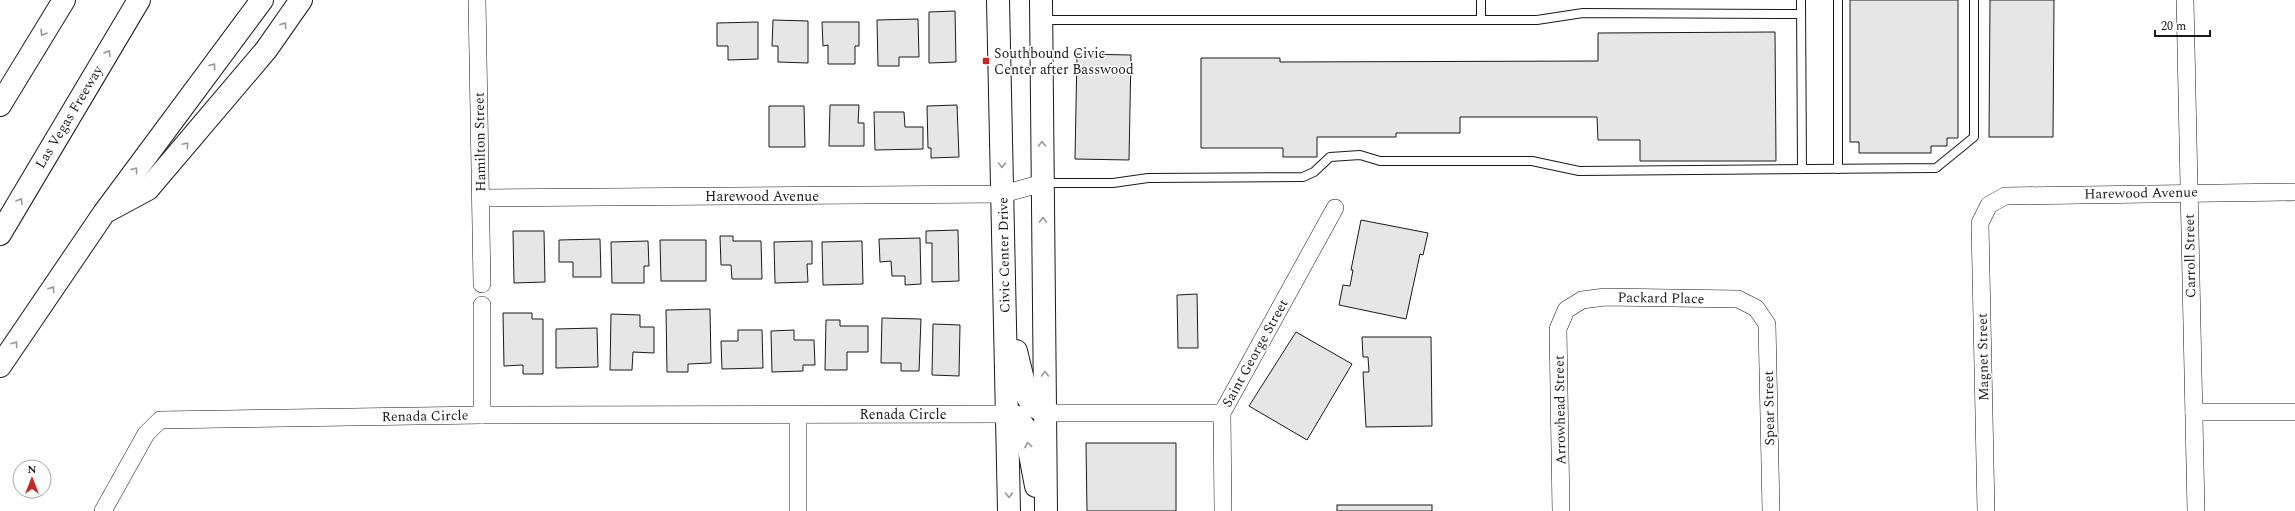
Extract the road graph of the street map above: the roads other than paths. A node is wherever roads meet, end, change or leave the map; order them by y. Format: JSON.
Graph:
{"nodes":[{"id":1,"x":64,"y":0,"type":"edge"},
{"id":2,"x":139,"y":0,"type":"edge"},
{"id":3,"x":262,"y":0,"type":"edge"},
{"id":4,"x":302,"y":0,"type":"edge"},
{"id":5,"x":477,"y":0,"type":"edge"},
{"id":6,"x":998,"y":0,"type":"edge"},
{"id":7,"x":1481,"y":0,"type":"edge"},
{"id":8,"x":1801,"y":0,"type":"edge"},
{"id":9,"x":1838,"y":0,"type":"edge"},
{"id":10,"x":1974,"y":0,"type":"edge"},
{"id":11,"x":2185,"y":0,"type":"edge"},
{"id":12,"x":1041,"y":10,"type":"edge"},
{"id":13,"x":1801,"y":14,"type":"junction"},
{"id":14,"x":1481,"y":20,"type":"junction"},
{"id":15,"x":0,"y":105,"type":"edge"},
{"id":16,"x":1802,"y":168,"type":"junction"},
{"id":17,"x":1838,"y":168,"type":"junction"},
{"id":18,"x":1043,"y":183,"type":"junction"},
{"id":19,"x":2189,"y":192,"type":"junction"},
{"id":20,"x":2295,"y":192,"type":"edge"},
{"id":21,"x":1003,"y":194,"type":"junction"},
{"id":22,"x":481,"y":198,"type":"junction"},
{"id":23,"x":1989,"y":205,"type":"joint"},
{"id":24,"x":1335,"y":208,"type":"dead end"},
{"id":25,"x":104,"y":213,"type":"junction"},
{"id":26,"x":0,"y":234,"type":"edge"},
{"id":27,"x":482,"y":284,"type":"dead end"},
{"id":28,"x":482,"y":305,"type":"dead end"},
{"id":29,"x":1006,"y":307,"type":"junction"},
{"id":30,"x":1756,"y":308,"type":"joint"},
{"id":31,"x":1566,"y":310,"type":"joint"},
{"id":32,"x":0,"y":366,"type":"edge"},
{"id":33,"x":2194,"y":412,"type":"junction"},
{"id":34,"x":2295,"y":412,"type":"edge"},
{"id":35,"x":1046,"y":413,"type":"junction"},
{"id":36,"x":1222,"y":413,"type":"junction"},
{"id":37,"x":1008,"y":414,"type":"junction"},
{"id":38,"x":482,"y":415,"type":"junction"},
{"id":39,"x":798,"y":415,"type":"junction"},
{"id":40,"x":103,"y":511,"type":"edge"},
{"id":41,"x":798,"y":511,"type":"edge"},
{"id":42,"x":1009,"y":511,"type":"edge"},
{"id":43,"x":1041,"y":511,"type":"edge"},
{"id":44,"x":1046,"y":511,"type":"edge"},
{"id":45,"x":1223,"y":511,"type":"edge"},
{"id":46,"x":1561,"y":511,"type":"edge"},
{"id":47,"x":1771,"y":511,"type":"edge"},
{"id":48,"x":1986,"y":511,"type":"edge"},
{"id":49,"x":2196,"y":511,"type":"edge"}],
"edges":[{"from":1,"to":15,"type":"main road","one_way":true},
{"from":26,"to":2,"type":"main road","name":"Las Vegas Freeway","one_way":true},
{"from":25,"to":3,"type":"main road","one_way":true},
{"from":25,"to":4,"type":"main road","one_way":true},
{"from":5,"to":22,"type":"street","name":"Hamilton Street"},
{"from":6,"to":21,"type":"main road","name":"Civic Center Drive","one_way":true},
{"from":7,"to":14,"type":"lane"},
{"from":8,"to":13,"type":"lane"},
{"from":9,"to":17,"type":"lane"},
{"from":10,"to":17,"type":"lane"},
{"from":11,"to":19,"type":"street","name":"Carroll Street"},
{"from":12,"to":14,"type":"lane"},
{"from":18,"to":12,"type":"main road","one_way":true},
{"from":13,"to":14,"type":"lane"},
{"from":13,"to":16,"type":"lane"},
{"from":16,"to":17,"type":"lane"},
{"from":16,"to":18,"type":"lane"},
{"from":18,"to":21,"type":"street","name":"Harewood Avenue"},
{"from":35,"to":18,"type":"main road","one_way":true},
{"from":19,"to":20,"type":"street","name":"Harewood Avenue"},
{"from":19,"to":23,"type":"street","name":"Harewood Avenue"},
{"from":19,"to":33,"type":"street","name":"Carroll Street"},
{"from":21,"to":22,"type":"street","name":"Harewood Avenue"},
{"from":21,"to":29,"type":"main road","name":"Civic Center Drive"},
{"from":22,"to":27,"type":"street","name":"Hamilton Street"},
{"from":23,"to":48,"type":"street","name":"Magnet Street"},
{"from":24,"to":36,"type":"street","name":"Saint George Street"},
{"from":32,"to":25,"type":"main road","one_way":true},
{"from":28,"to":38,"type":"street"},
{"from":29,"to":35,"type":"main road"},
{"from":29,"to":37,"type":"main road","name":"Civic Center Drive"},
{"from":30,"to":31,"type":"street","name":"Packard Place"},
{"from":30,"to":47,"type":"street","name":"Spear Street"},
{"from":31,"to":46,"type":"street","name":"Arrowhead Street"},
{"from":33,"to":34,"type":"street"},
{"from":33,"to":49,"type":"street","name":"Carroll Street"},
{"from":35,"to":36,"type":"street"},
{"from":35,"to":44,"type":"main road"},
{"from":36,"to":45,"type":"street","name":"Saint George Street"},
{"from":37,"to":39,"type":"street","name":"Renada Circle"},
{"from":37,"to":42,"type":"main road","name":"Civic Center Drive","one_way":true},
{"from":43,"to":37,"type":"main road","one_way":true},
{"from":38,"to":39,"type":"street","name":"Renada Circle"},
{"from":38,"to":40,"type":"street","name":"Renada Circle"},
{"from":39,"to":41,"type":"street"}]}
